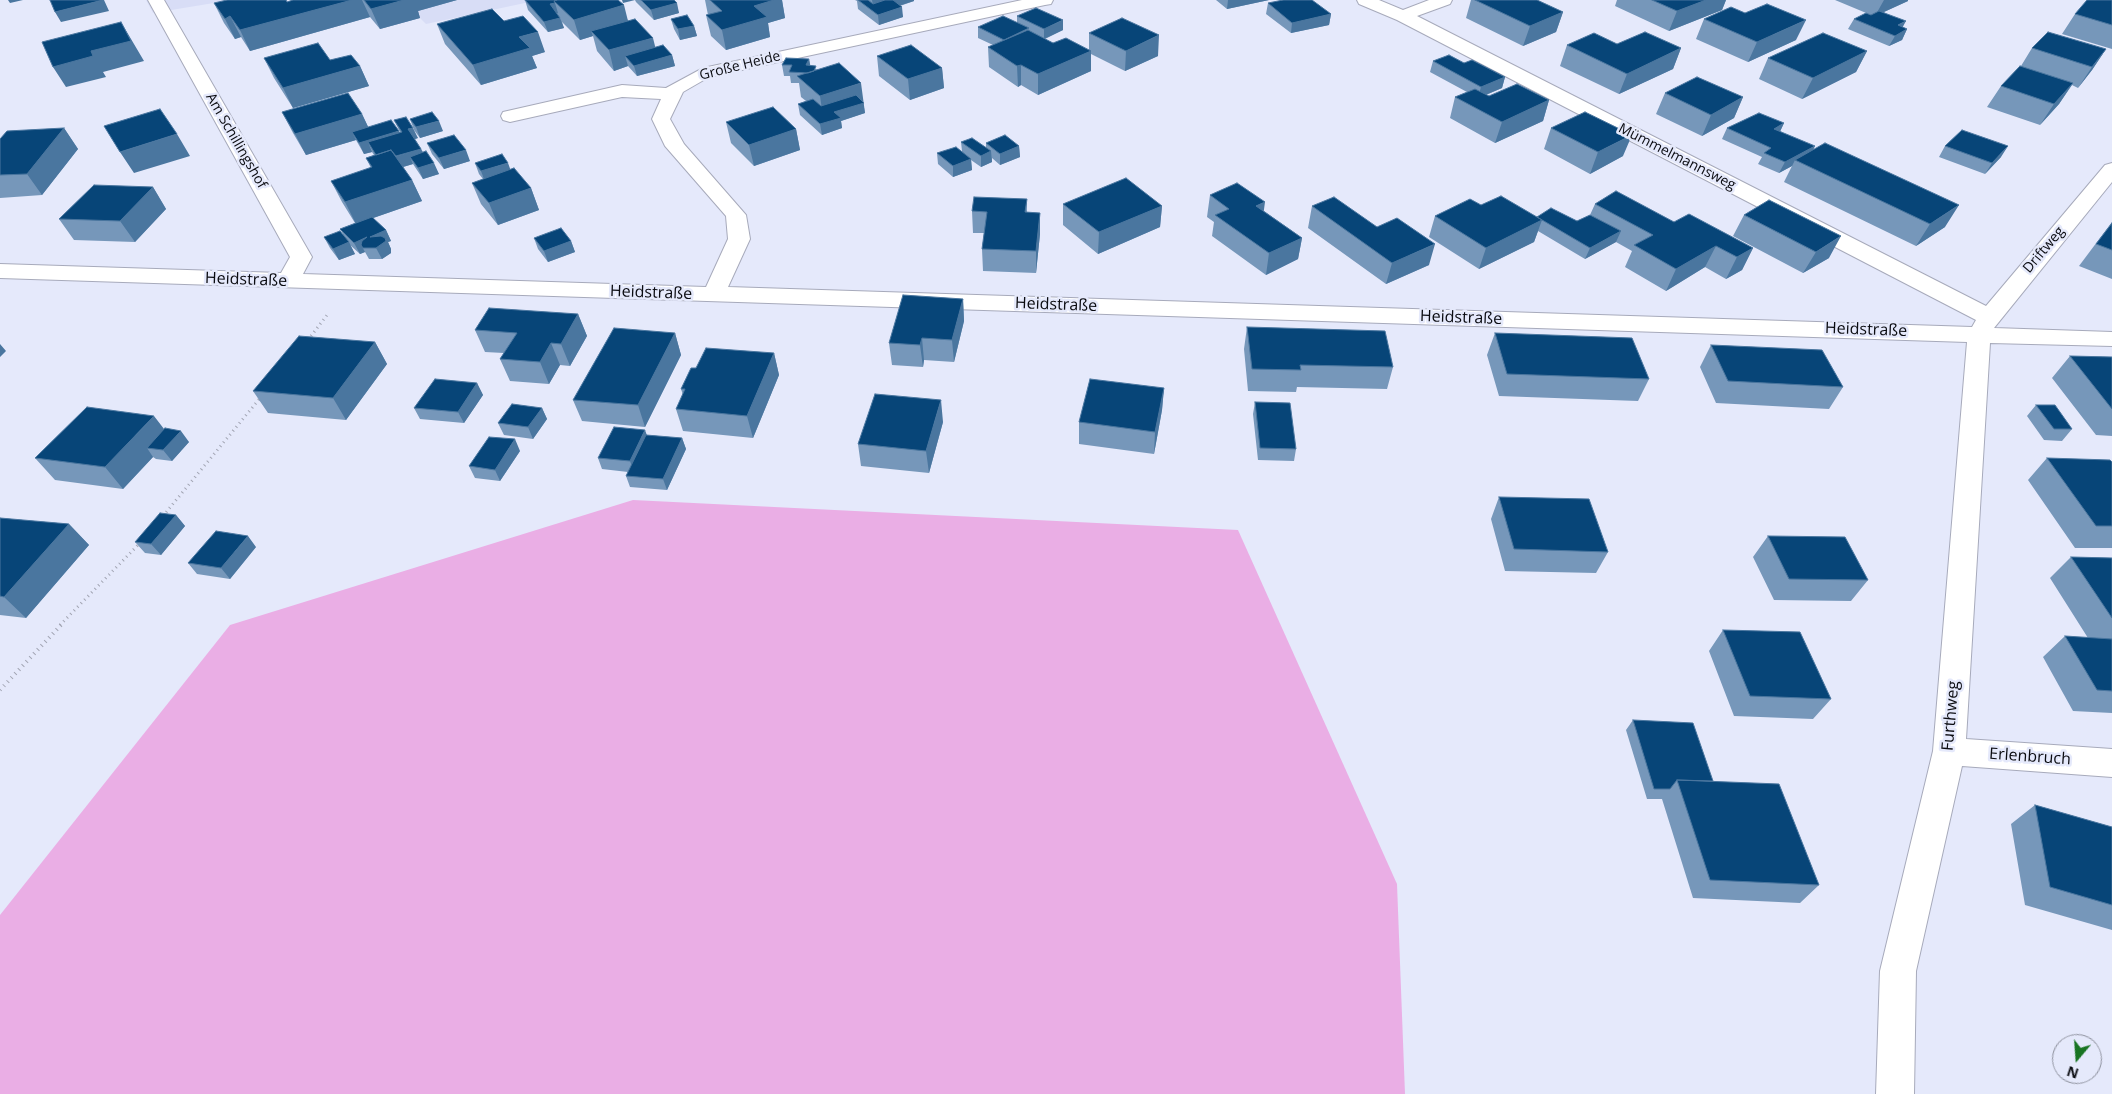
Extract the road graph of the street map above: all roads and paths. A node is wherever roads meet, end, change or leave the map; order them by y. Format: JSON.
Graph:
{"nodes":[{"id":1,"x":156,"y":0,"type":"edge"},
{"id":2,"x":1044,"y":0,"type":"edge"},
{"id":3,"x":1365,"y":0,"type":"edge"},
{"id":4,"x":1444,"y":0,"type":"edge"},
{"id":5,"x":1403,"y":16,"type":"junction"},
{"id":6,"x":672,"y":94,"type":"junction"},
{"id":7,"x":510,"y":116,"type":"dead end"},
{"id":8,"x":2112,"y":169,"type":"edge"},
{"id":9,"x":0,"y":271,"type":"edge"},
{"id":10,"x":288,"y":282,"type":"junction"},
{"id":11,"x":353,"y":284,"type":"junction"},
{"id":12,"x":713,"y":295,"type":"junction"},
{"id":13,"x":1984,"y":325,"type":"junction"},
{"id":14,"x":2112,"y":339,"type":"edge"},
{"id":15,"x":304,"y":344,"type":"edge"},
{"id":16,"x":267,"y":389,"type":"edge"},
{"id":17,"x":162,"y":517,"type":"edge"},
{"id":18,"x":144,"y":540,"type":"edge"},
{"id":19,"x":0,"y":690,"type":"edge"},
{"id":20,"x":1949,"y":751,"type":"junction"},
{"id":21,"x":2112,"y":763,"type":"edge"},
{"id":22,"x":1894,"y":1094,"type":"edge"}],
"edges":[{"from":1,"to":10,"type":"street","name":"Am Schillingshof"},
{"from":2,"to":6,"type":"street","name":"Große Heide"},
{"from":3,"to":5,"type":"street","name":"Mümmelmannsweg"},
{"from":4,"to":5,"type":"street"},
{"from":5,"to":13,"type":"street","name":"Mümmelmannsweg"},
{"from":6,"to":7,"type":"street"},
{"from":6,"to":12,"type":"street","name":"Große Heide"},
{"from":8,"to":13,"type":"street","name":"Driftweg"},
{"from":9,"to":10,"type":"street","name":"Heidstraße"},
{"from":10,"to":11,"type":"street","name":"Heidstraße"},
{"from":11,"to":12,"type":"street","name":"Heidstraße"},
{"from":11,"to":15,"type":"path"},
{"from":12,"to":13,"type":"street","name":"Heidstraße"},
{"from":13,"to":14,"type":"street","name":"Heidstraße"},
{"from":13,"to":20,"type":"street","name":"Furthweg"},
{"from":16,"to":17,"type":"path"},
{"from":18,"to":19,"type":"path"},
{"from":20,"to":21,"type":"street","name":"Erlenbruch"},
{"from":20,"to":22,"type":"street","name":"Furthweg"}]}
